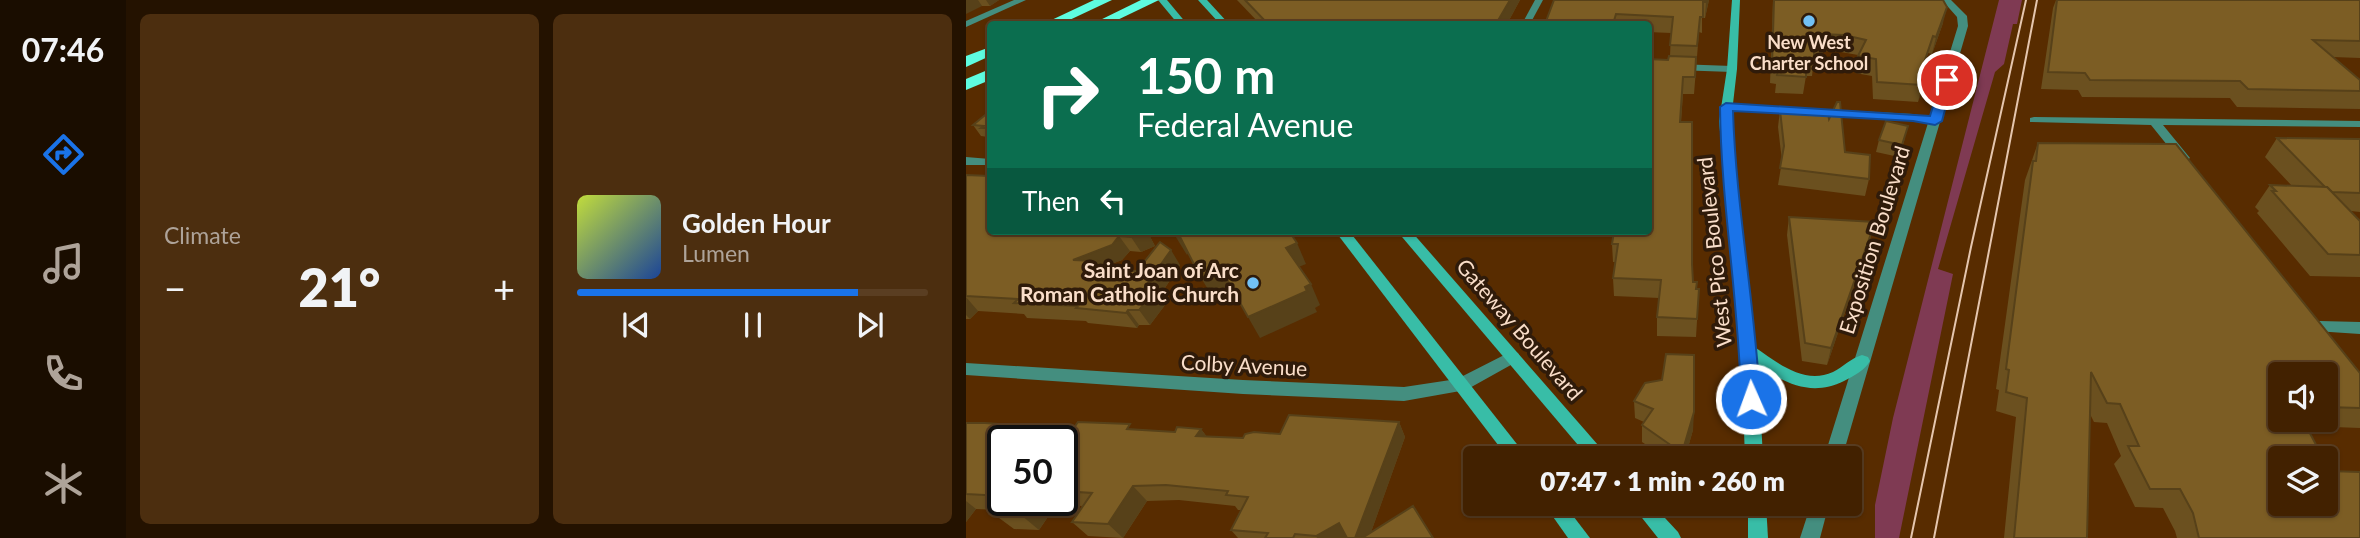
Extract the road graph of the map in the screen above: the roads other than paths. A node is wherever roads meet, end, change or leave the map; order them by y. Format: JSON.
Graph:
{"nodes":[{"id":1,"x":1021,"y":0,"type":"edge"},
{"id":2,"x":1105,"y":0,"type":"edge"},
{"id":3,"x":1152,"y":0,"type":"edge"},
{"id":4,"x":1162,"y":0,"type":"edge"},
{"id":5,"x":1203,"y":0,"type":"edge"},
{"id":6,"x":1539,"y":0,"type":"edge"},
{"id":7,"x":1736,"y":0,"type":"edge"},
{"id":8,"x":1945,"y":0,"type":"edge"},
{"id":9,"x":1057,"y":21,"type":"edge"},
{"id":10,"x":1106,"y":21,"type":"edge"},
{"id":11,"x":1180,"y":21,"type":"edge"},
{"id":12,"x":1222,"y":21,"type":"edge"},
{"id":13,"x":1528,"y":21,"type":"edge"},
{"id":14,"x":966,"y":24,"type":"edge"},
{"id":15,"x":987,"y":52,"type":"edge"},
{"id":16,"x":966,"y":62,"type":"edge"},
{"id":17,"x":1652,"y":66,"type":"edge"},
{"id":18,"x":1732,"y":69,"type":"junction"},
{"id":19,"x":987,"y":75,"type":"edge"},
{"id":20,"x":966,"y":85,"type":"edge"},
{"id":21,"x":1726,"y":107,"type":"junction"},
{"id":22,"x":2034,"y":120,"type":"dead end"},
{"id":23,"x":1935,"y":121,"type":"junction"},
{"id":24,"x":2154,"y":121,"type":"junction"},
{"id":25,"x":2360,"y":124,"type":"edge"},
{"id":26,"x":966,"y":161,"type":"edge"},
{"id":27,"x":987,"y":162,"type":"edge"},
{"id":28,"x":2190,"y":167,"type":"edge"},
{"id":29,"x":1345,"y":235,"type":"edge"},
{"id":30,"x":1407,"y":235,"type":"edge"},
{"id":31,"x":2360,"y":328,"type":"edge"},
{"id":32,"x":2335,"y":345,"type":"edge"},
{"id":33,"x":1749,"y":351,"type":"junction"},
{"id":34,"x":1512,"y":356,"type":"junction"},
{"id":35,"x":1862,"y":361,"type":"junction"},
{"id":36,"x":966,"y":369,"type":"edge"},
{"id":37,"x":1460,"y":385,"type":"junction"},
{"id":38,"x":1508,"y":446,"type":"edge"},
{"id":39,"x":1590,"y":446,"type":"edge"},
{"id":40,"x":1753,"y":446,"type":"edge"},
{"id":41,"x":1837,"y":446,"type":"edge"},
{"id":42,"x":1563,"y":516,"type":"edge"},
{"id":43,"x":1651,"y":516,"type":"edge"},
{"id":44,"x":1757,"y":516,"type":"edge"},
{"id":45,"x":1816,"y":516,"type":"edge"},
{"id":46,"x":1580,"y":538,"type":"edge"},
{"id":47,"x":1671,"y":538,"type":"edge"},
{"id":48,"x":1758,"y":538,"type":"edge"},
{"id":49,"x":1810,"y":538,"type":"edge"}],
"edges":[{"from":1,"to":14,"type":"street"},
{"from":2,"to":9,"type":"highway"},
{"from":3,"to":10,"type":"highway"},
{"from":4,"to":11,"type":"main road"},
{"from":5,"to":12,"type":"main road"},
{"from":6,"to":13,"type":"street"},
{"from":7,"to":18,"type":"main road","name":"West Pico Boulevard"},
{"from":8,"to":23,"type":"street","name":"Exposition Boulevard"},
{"from":15,"to":16,"type":"highway"},
{"from":17,"to":18,"type":"street"},
{"from":18,"to":21,"type":"main road","name":"West Pico Boulevard"},
{"from":19,"to":20,"type":"highway"},
{"from":21,"to":23,"type":"street"},
{"from":21,"to":33,"type":"main road","name":"West Pico Boulevard"},
{"from":22,"to":24,"type":"street"},
{"from":23,"to":35,"type":"street","name":"Exposition Boulevard"},
{"from":24,"to":25,"type":"street"},
{"from":24,"to":28,"type":"street"},
{"from":26,"to":27,"type":"street"},
{"from":29,"to":37,"type":"main road"},
{"from":30,"to":34,"type":"main road","name":"Gateway Boulevard"},
{"from":31,"to":32,"type":"street"},
{"from":33,"to":35,"type":"main road"},
{"from":33,"to":40,"type":"main road","name":"West Pico Boulevard"},
{"from":34,"to":37,"type":"street","name":"Colby Avenue"},
{"from":34,"to":39,"type":"main road","name":"Gateway Boulevard"},
{"from":35,"to":41,"type":"street","name":"Exposition Boulevard"},
{"from":36,"to":37,"type":"street","name":"Colby Avenue"},
{"from":37,"to":38,"type":"main road"},
{"from":42,"to":46,"type":"main road"},
{"from":43,"to":47,"type":"main road"},
{"from":44,"to":48,"type":"main road"},
{"from":45,"to":49,"type":"street"}]}
